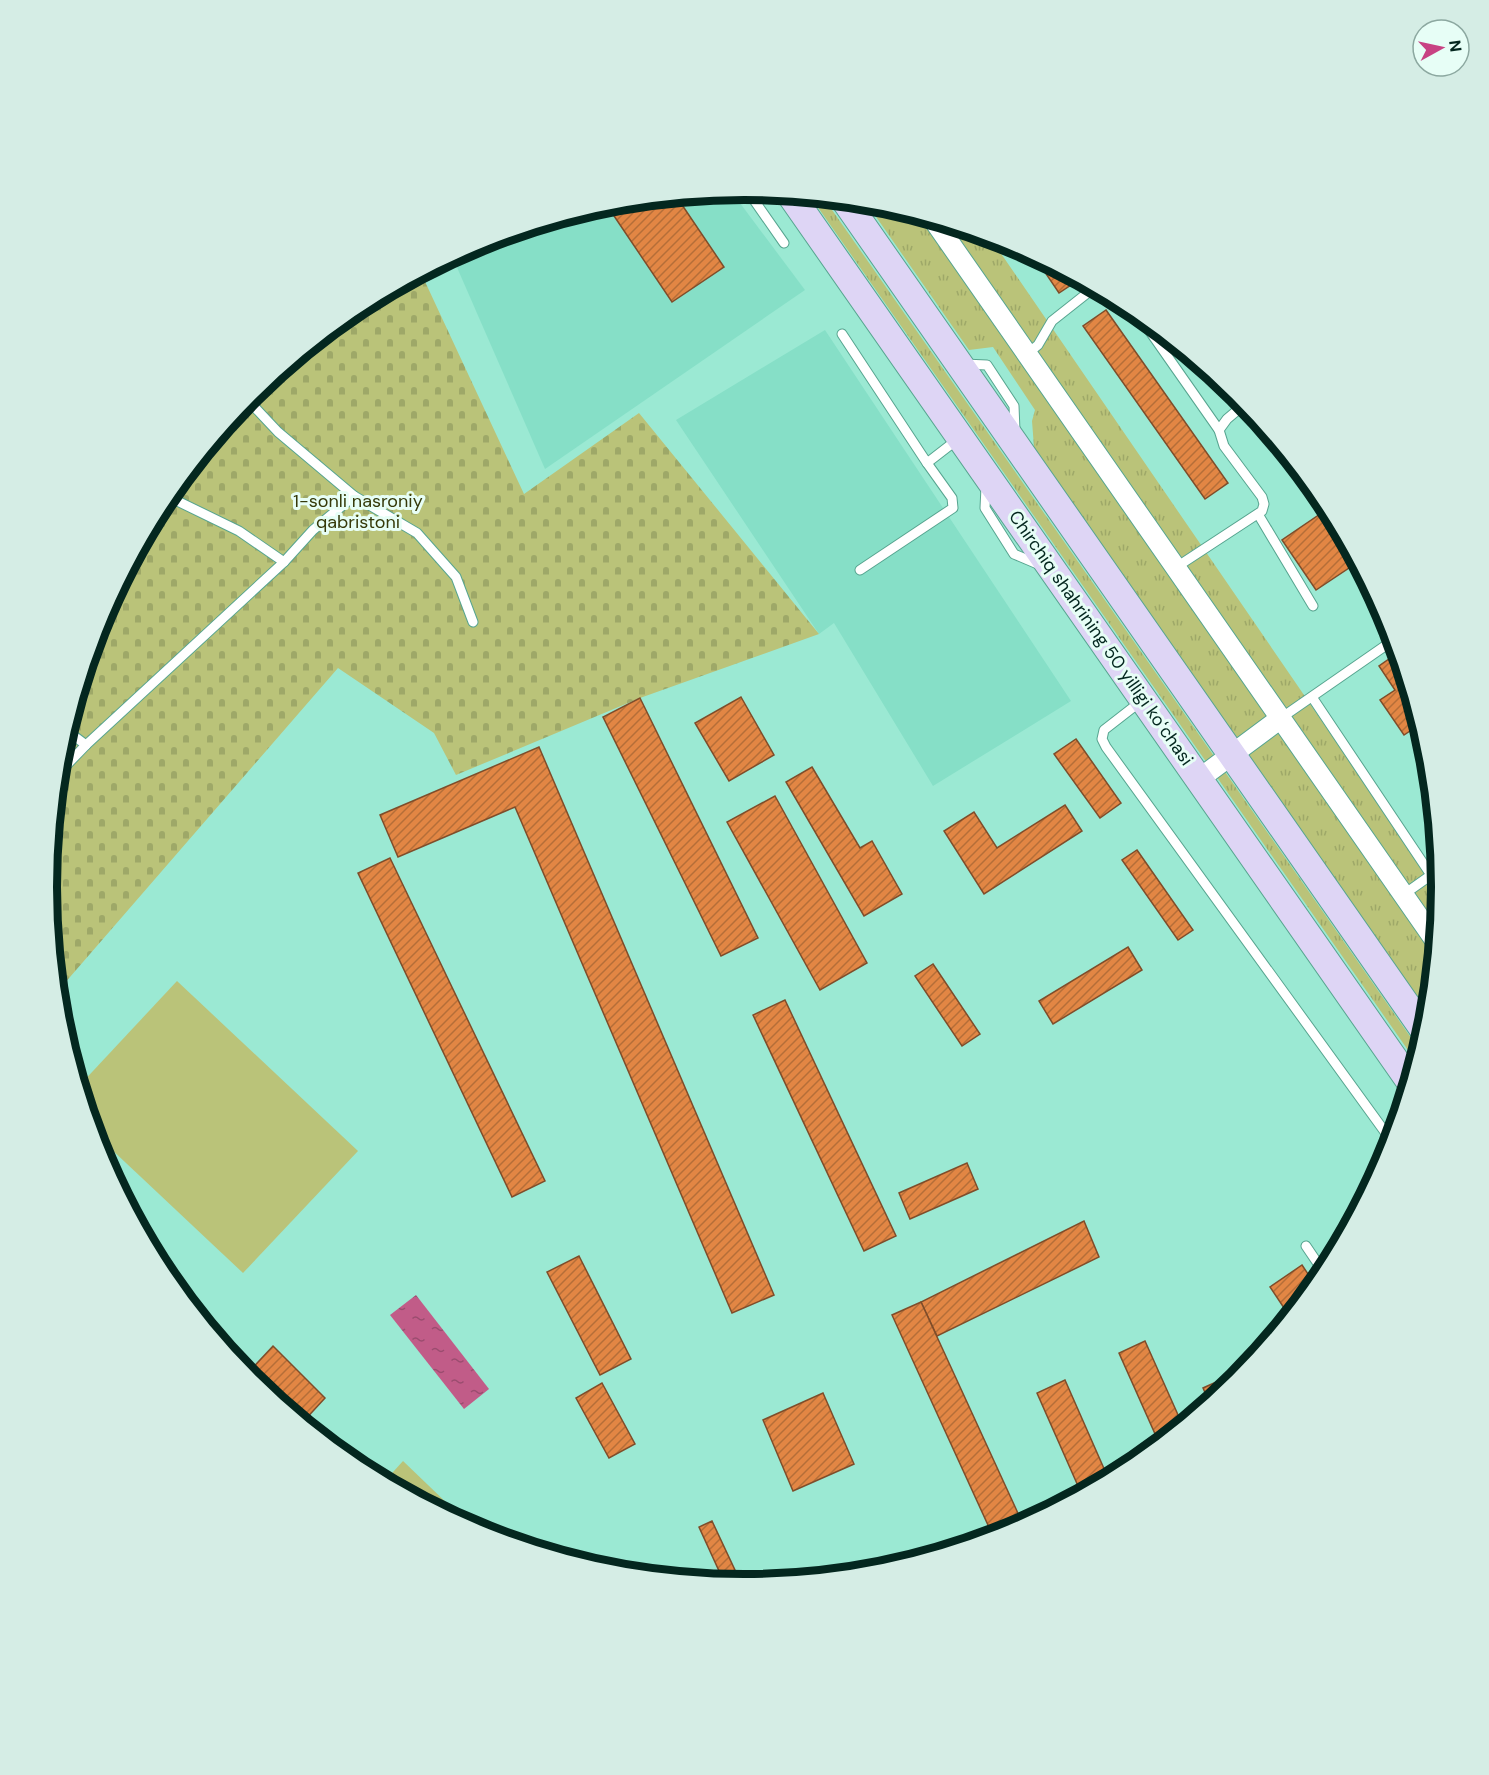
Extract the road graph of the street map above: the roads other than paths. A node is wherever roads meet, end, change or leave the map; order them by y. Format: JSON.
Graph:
{"nodes":[{"id":1,"x":754,"y":200,"type":"edge"},
{"id":2,"x":795,"y":202,"type":"edge"},
{"id":3,"x":851,"y":209,"type":"edge"},
{"id":4,"x":939,"y":228,"type":"edge"},
{"id":5,"x":784,"y":243,"type":"dead end"},
{"id":6,"x":1088,"y":292,"type":"edge"},
{"id":7,"x":842,"y":334,"type":"dead end"},
{"id":8,"x":1152,"y":334,"type":"edge"},
{"id":9,"x":1027,"y":354,"type":"junction"},
{"id":10,"x":254,"y":406,"type":"edge"},
{"id":11,"x":1239,"y":410,"type":"edge"},
{"id":12,"x":1219,"y":430,"type":"junction"},
{"id":13,"x":960,"y":437,"type":"junction"},
{"id":14,"x":927,"y":463,"type":"junction"},
{"id":15,"x":354,"y":496,"type":"junction"},
{"id":16,"x":177,"y":501,"type":"edge"},
{"id":17,"x":1258,"y":514,"type":"junction"},
{"id":18,"x":284,"y":562,"type":"junction"},
{"id":19,"x":1175,"y":568,"type":"junction"},
{"id":20,"x":860,"y":570,"type":"dead end"},
{"id":21,"x":1313,"y":606,"type":"dead end"},
{"id":22,"x":473,"y":622,"type":"dead end"},
{"id":23,"x":1388,"y":644,"type":"edge"},
{"id":24,"x":1312,"y":697,"type":"junction"},
{"id":25,"x":1143,"y":700,"type":"junction"},
{"id":26,"x":1281,"y":718,"type":"junction"},
{"id":27,"x":74,"y":736,"type":"edge"},
{"id":28,"x":86,"y":745,"type":"junction"},
{"id":29,"x":1232,"y":755,"type":"junction"},
{"id":30,"x":68,"y":763,"type":"edge"},
{"id":31,"x":1199,"y":779,"type":"junction"},
{"id":32,"x":1431,"y":874,"type":"joint"},
{"id":33,"x":1403,"y":895,"type":"junction"},
{"id":34,"x":1431,"y":934,"type":"edge"},
{"id":35,"x":1419,"y":1023,"type":"edge"},
{"id":36,"x":1406,"y":1076,"type":"edge"},
{"id":37,"x":1386,"y":1134,"type":"edge"},
{"id":38,"x":1306,"y":1246,"type":"dead end"},
{"id":39,"x":1319,"y":1265,"type":"edge"}],
"edges":[{"from":1,"to":5,"type":"lane"},
{"from":2,"to":13,"type":"main road","name":"Chirchiq shahrining 50 yilligi koʻchasi"},
{"from":3,"to":29,"type":"main road"},
{"from":4,"to":9,"type":"street"},
{"from":6,"to":9,"type":"lane"},
{"from":7,"to":14,"type":"lane"},
{"from":8,"to":12,"type":"lane"},
{"from":9,"to":19,"type":"street"},
{"from":10,"to":15,"type":"lane"},
{"from":11,"to":12,"type":"lane"},
{"from":12,"to":17,"type":"lane"},
{"from":13,"to":14,"type":"lane"},
{"from":13,"to":25,"type":"main road","name":"Chirchiq shahrining 50 yilligi koʻchasi"},
{"from":14,"to":20,"type":"lane"},
{"from":15,"to":18,"type":"lane"},
{"from":15,"to":22,"type":"lane"},
{"from":16,"to":18,"type":"lane"},
{"from":17,"to":19,"type":"lane"},
{"from":17,"to":21,"type":"lane"},
{"from":18,"to":28,"type":"lane"},
{"from":19,"to":26,"type":"street"},
{"from":23,"to":24,"type":"lane"},
{"from":24,"to":26,"type":"lane"},
{"from":24,"to":32,"type":"lane"},
{"from":25,"to":31,"type":"main road","name":"Chirchiq shahrining 50 yilligi koʻchasi"},
{"from":25,"to":37,"type":"lane"},
{"from":26,"to":29,"type":"street"},
{"from":26,"to":33,"type":"street"},
{"from":27,"to":28,"type":"lane"},
{"from":28,"to":30,"type":"lane"},
{"from":29,"to":31,"type":"street"},
{"from":29,"to":35,"type":"main road"},
{"from":31,"to":36,"type":"main road","name":"Chirchiq shahrining 50 yilligi koʻchasi"},
{"from":32,"to":33,"type":"lane"},
{"from":33,"to":34,"type":"street"},
{"from":38,"to":39,"type":"lane"}]}
